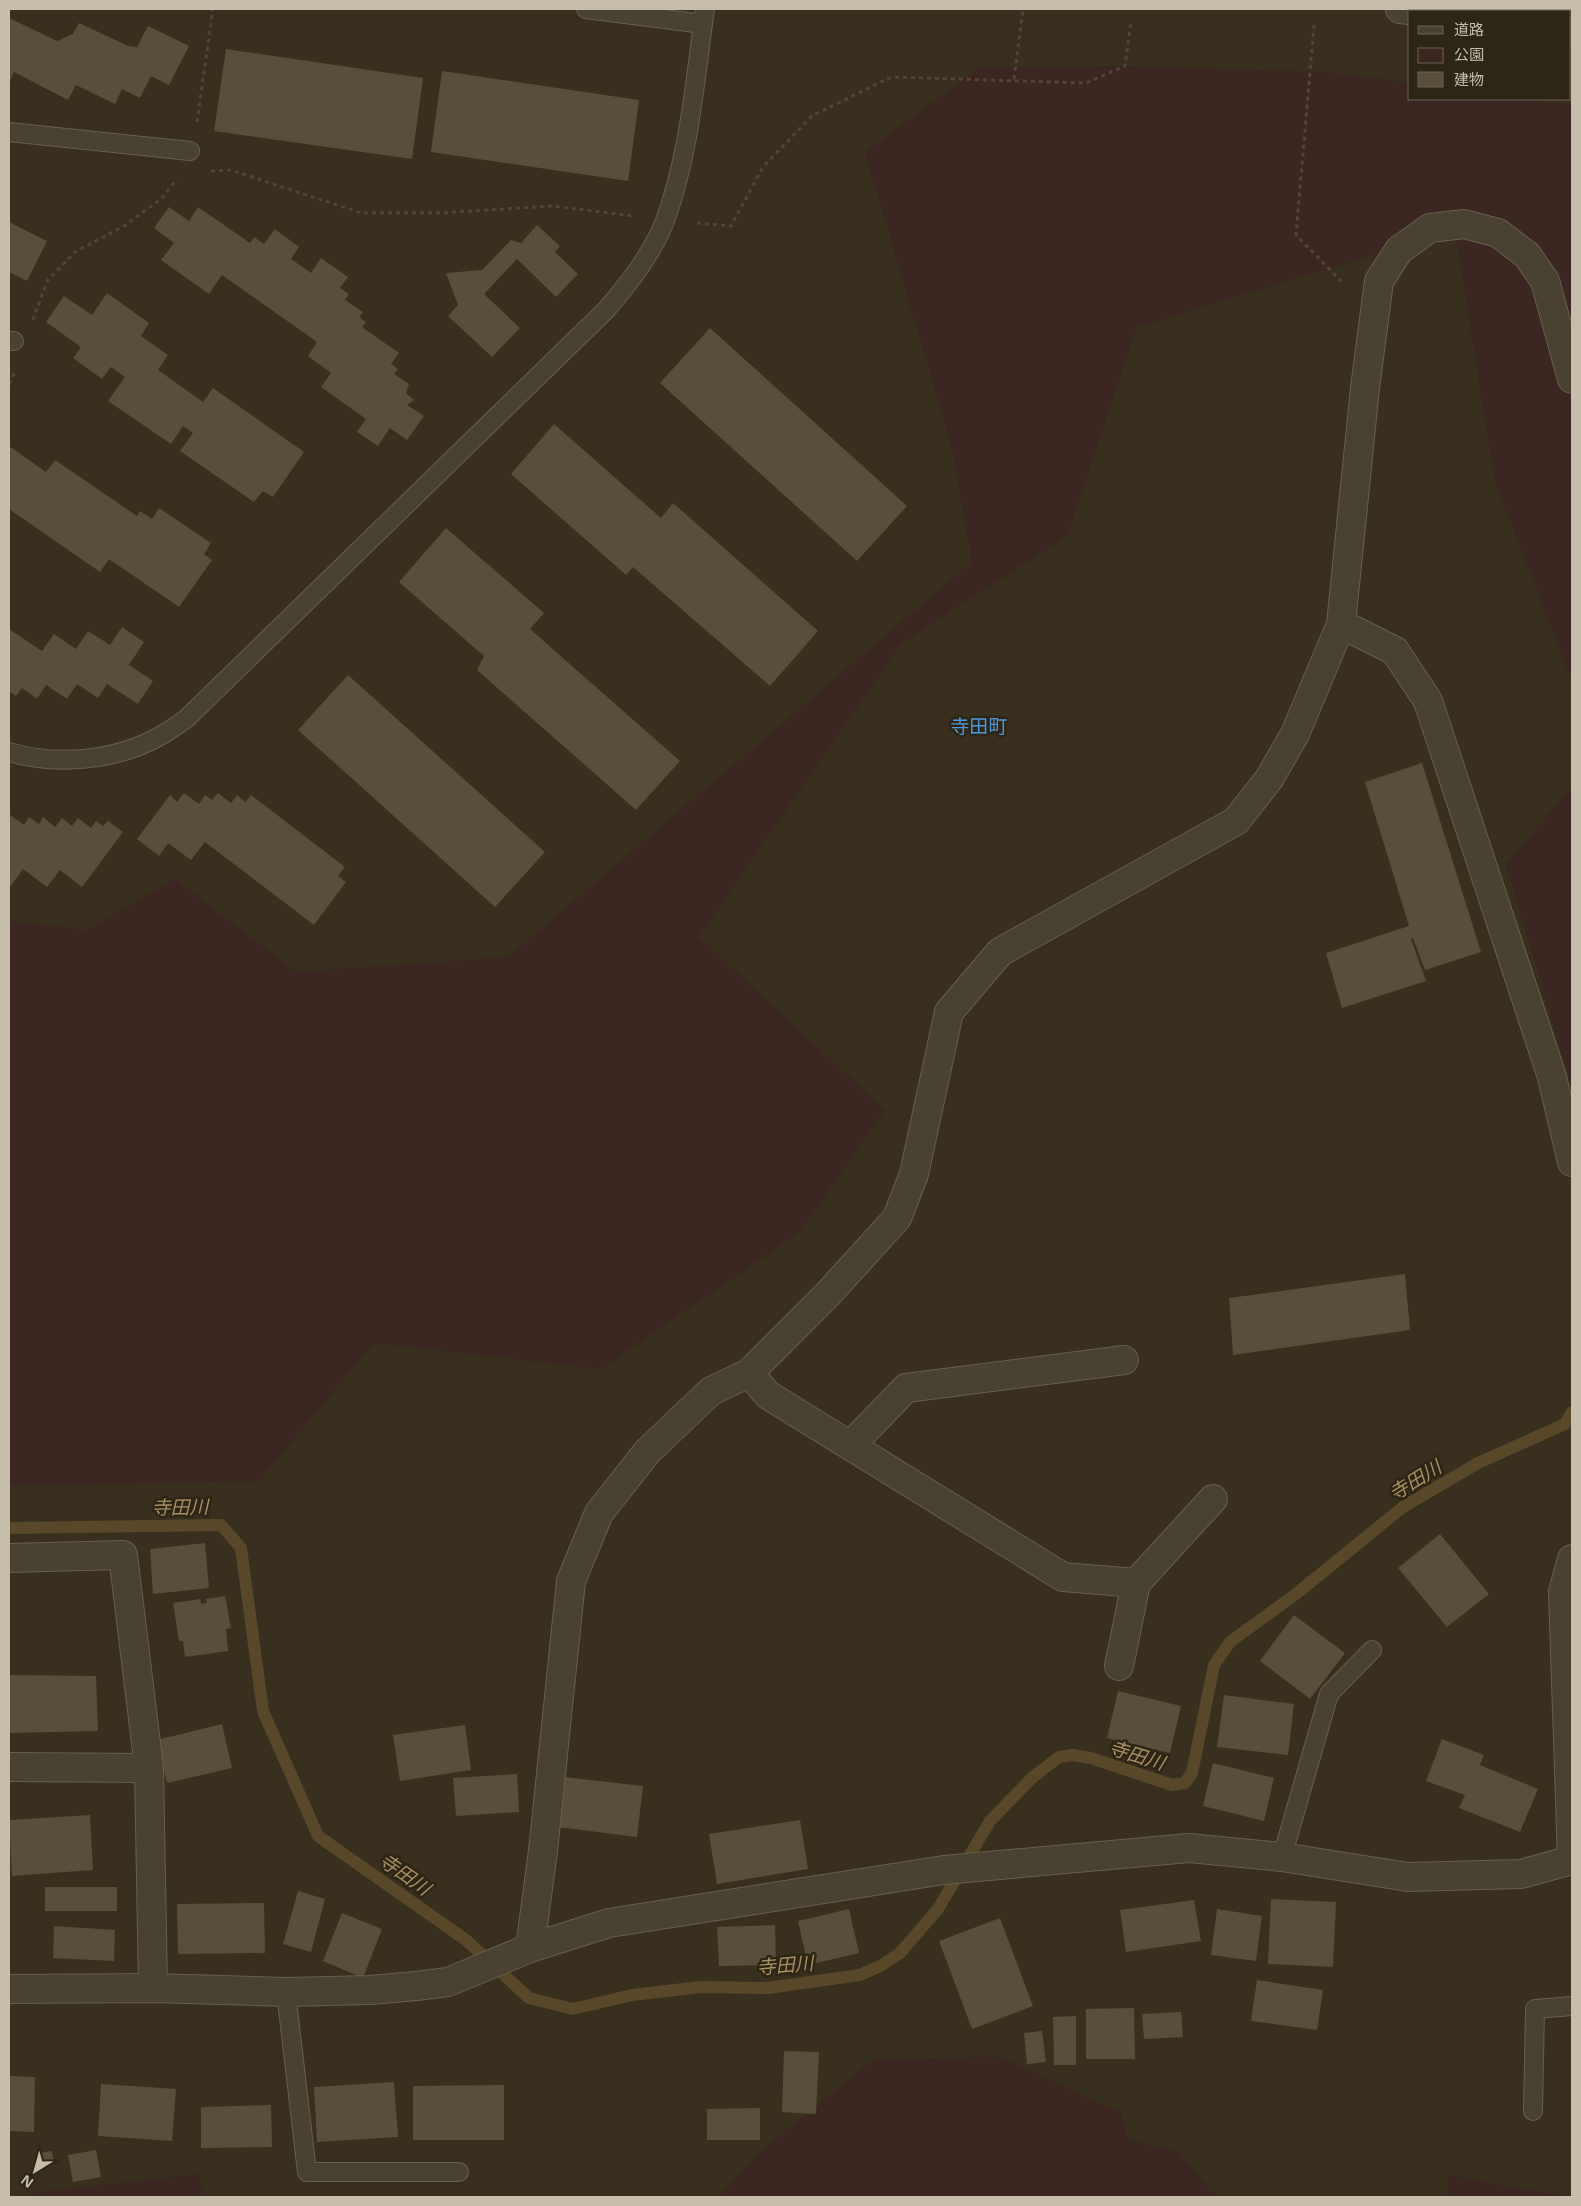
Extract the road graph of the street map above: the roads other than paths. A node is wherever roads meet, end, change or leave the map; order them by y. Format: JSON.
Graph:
{"nodes":[{"id":1,"x":586,"y":9,"type":"edge"},
{"id":2,"x":704,"y":16,"type":"edge"},
{"id":3,"x":9,"y":132,"type":"edge"},
{"id":4,"x":190,"y":151,"type":"road end"},
{"id":5,"x":1572,"y":379,"type":"edge"},
{"id":6,"x":1341,"y":624,"type":"junction"},
{"id":7,"x":9,"y":752,"type":"edge"},
{"id":8,"x":1572,"y":1162,"type":"edge"},
{"id":9,"x":1124,"y":1360,"type":"dead end"},
{"id":10,"x":749,"y":1373,"type":"junction"},
{"id":11,"x":850,"y":1446,"type":"junction"},
{"id":12,"x":1213,"y":1499,"type":"dead end"},
{"id":13,"x":9,"y":1558,"type":"edge"},
{"id":14,"x":1572,"y":1559,"type":"edge"},
{"id":15,"x":1136,"y":1583,"type":"junction"},
{"id":16,"x":1372,"y":1650,"type":"dead end"},
{"id":17,"x":1119,"y":1666,"type":"dead end"},
{"id":18,"x":9,"y":1767,"type":"edge"},
{"id":19,"x":149,"y":1768,"type":"junction"},
{"id":20,"x":1282,"y":1857,"type":"junction"},
{"id":21,"x":1572,"y":1860,"type":"edge"},
{"id":22,"x":530,"y":1948,"type":"junction"},
{"id":23,"x":153,"y":1988,"type":"junction"},
{"id":24,"x":9,"y":1989,"type":"edge"},
{"id":25,"x":286,"y":1992,"type":"junction"},
{"id":26,"x":1572,"y":2006,"type":"edge"},
{"id":27,"x":1533,"y":2111,"type":"dead end"},
{"id":28,"x":459,"y":2172,"type":"dead end"}],
"edges":[{"from":1,"to":2,"type":"lane"},
{"from":2,"to":7,"type":"lane"},
{"from":3,"to":4,"type":"lane"},
{"from":5,"to":6,"type":"street"},
{"from":6,"to":8,"type":"street"},
{"from":6,"to":10,"type":"street"},
{"from":9,"to":11,"type":"street"},
{"from":10,"to":11,"type":"street"},
{"from":10,"to":22,"type":"street"},
{"from":11,"to":15,"type":"street"},
{"from":12,"to":15,"type":"street"},
{"from":13,"to":19,"type":"street"},
{"from":14,"to":21,"type":"street"},
{"from":15,"to":17,"type":"street"},
{"from":16,"to":20,"type":"lane"},
{"from":18,"to":19,"type":"street"},
{"from":19,"to":23,"type":"street"},
{"from":20,"to":21,"type":"street"},
{"from":20,"to":22,"type":"street"},
{"from":22,"to":25,"type":"street"},
{"from":23,"to":24,"type":"street"},
{"from":23,"to":25,"type":"street"},
{"from":25,"to":28,"type":"lane"},
{"from":26,"to":27,"type":"lane"}]}
